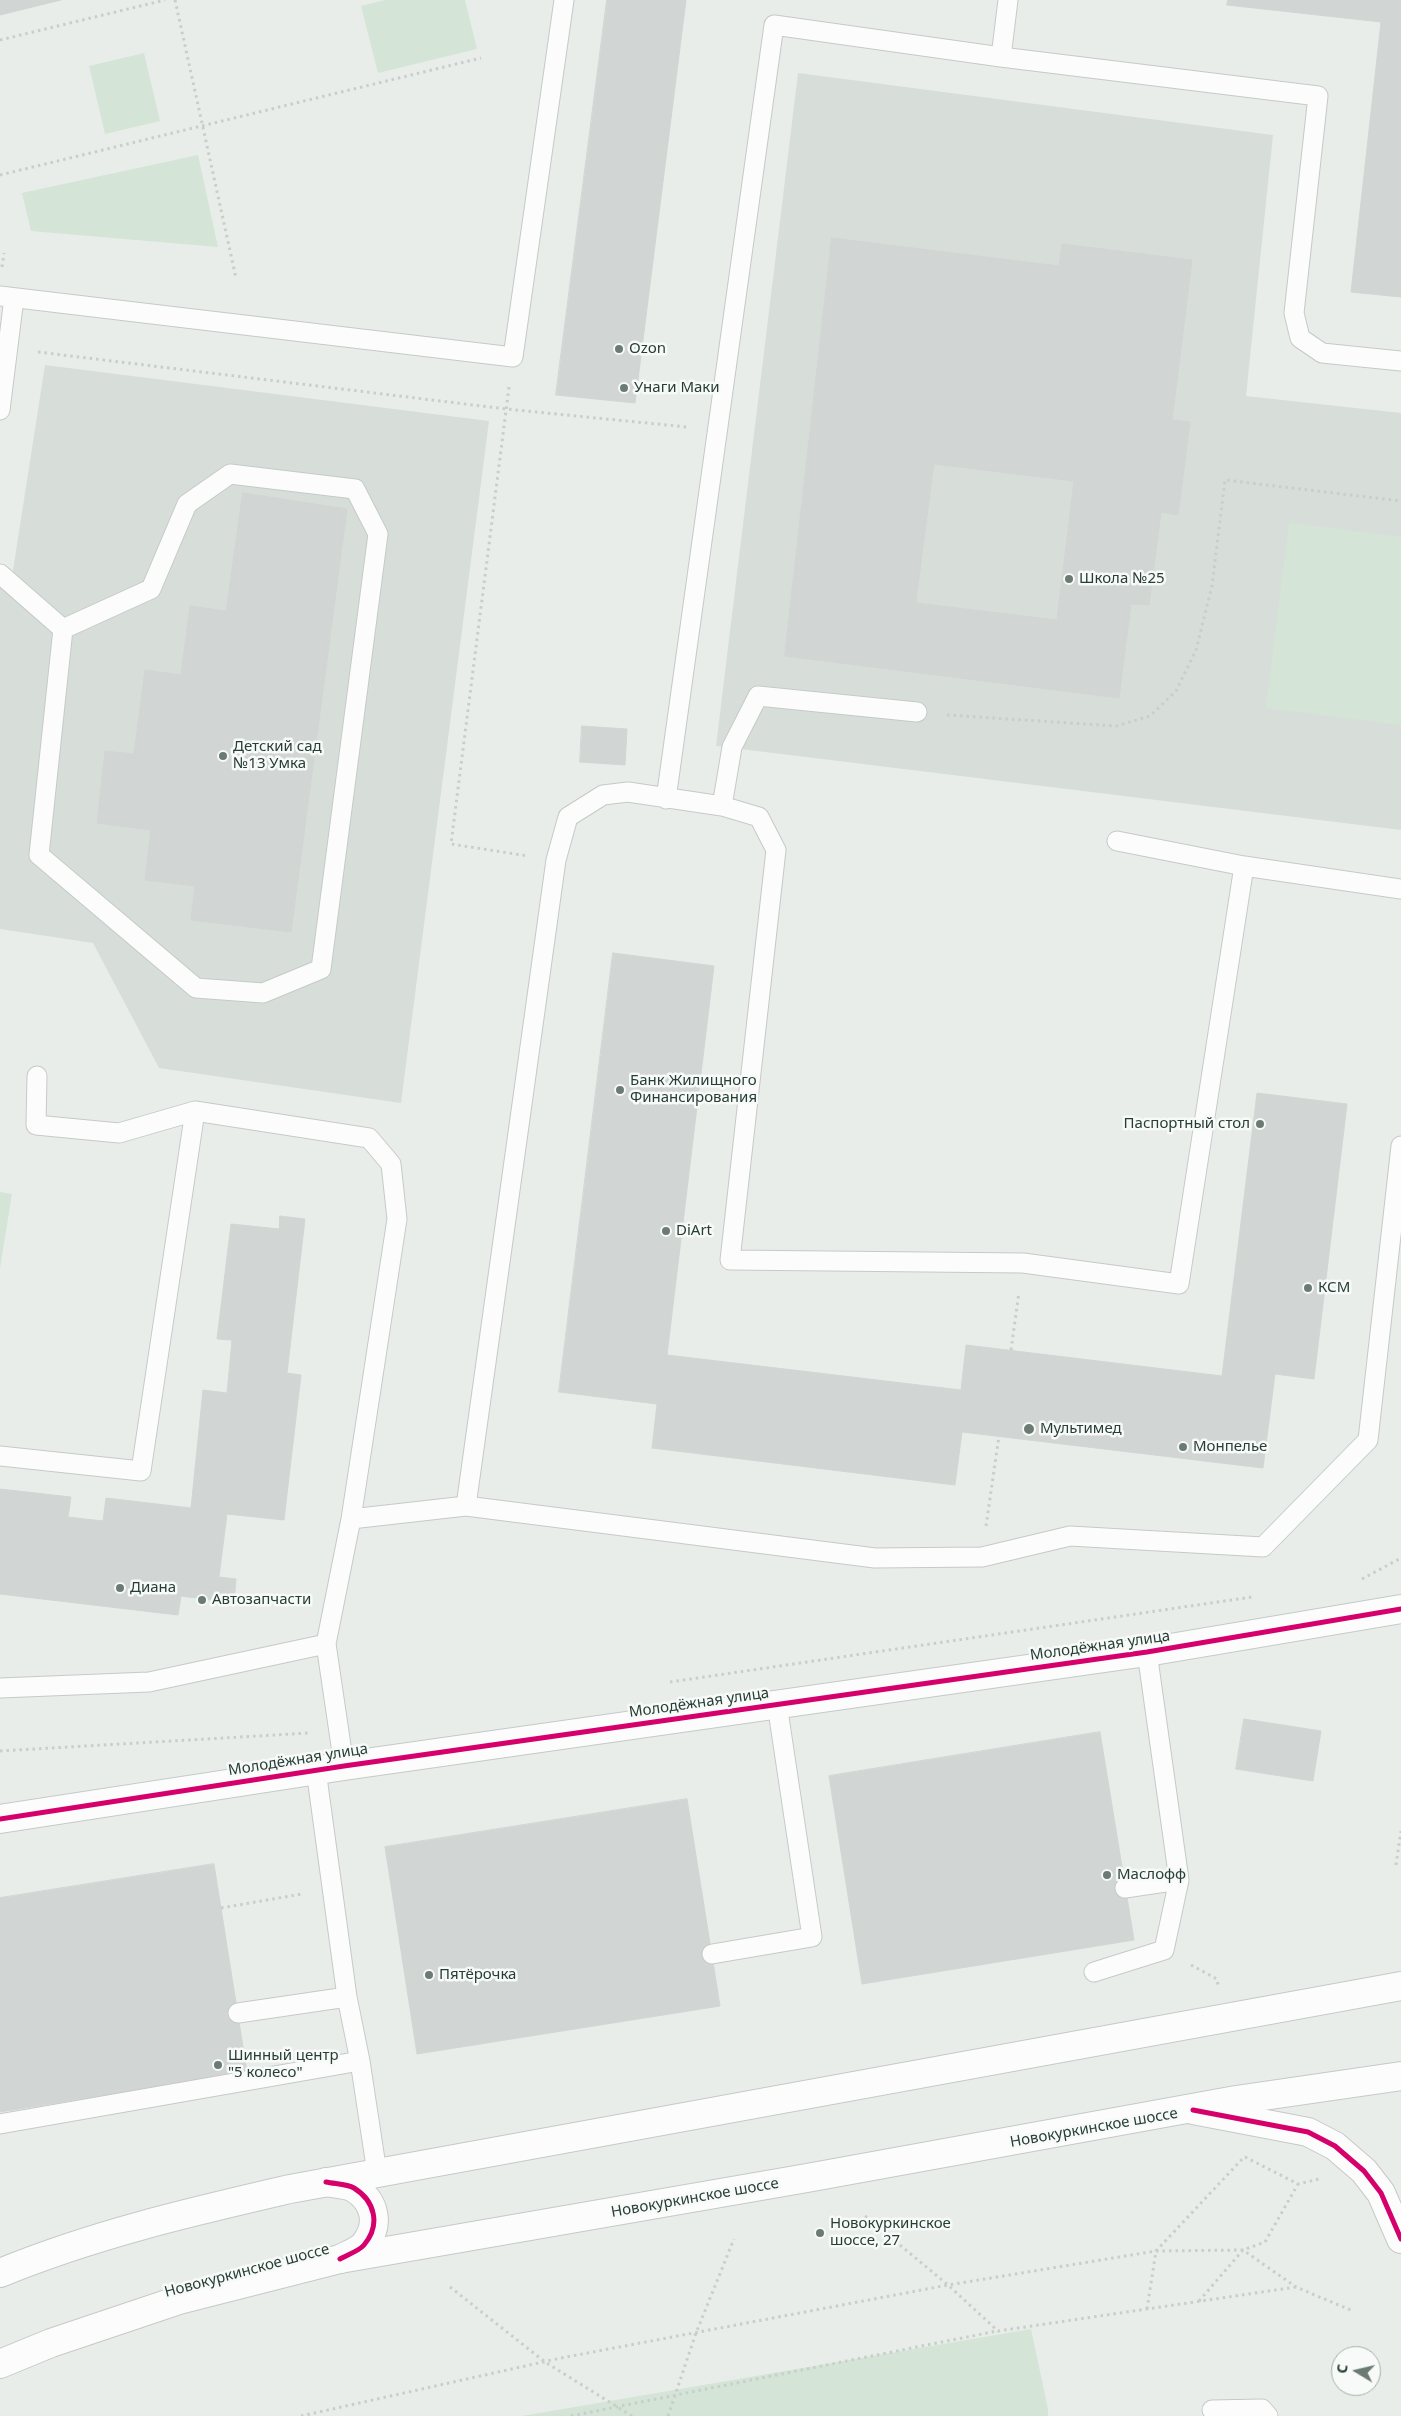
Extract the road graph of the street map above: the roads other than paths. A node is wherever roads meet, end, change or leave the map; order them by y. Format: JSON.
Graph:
{"nodes":[{"id":1,"x":564,"y":0,"type":"edge"},
{"id":2,"x":1008,"y":0,"type":"edge"},
{"id":3,"x":1001,"y":57,"type":"junction"},
{"id":4,"x":7,"y":297,"type":"edge"},
{"id":5,"x":1401,"y":361,"type":"edge"},
{"id":6,"x":0,"y":410,"type":"edge"},
{"id":7,"x":0,"y":574,"type":"edge"},
{"id":8,"x":63,"y":629,"type":"junction"},
{"id":9,"x":917,"y":712,"type":"road end"},
{"id":10,"x":666,"y":799,"type":"junction"},
{"id":11,"x":722,"y":806,"type":"junction"},
{"id":12,"x":1117,"y":841,"type":"dead end"},
{"id":13,"x":1244,"y":866,"type":"junction"},
{"id":14,"x":1401,"y":889,"type":"edge"},
{"id":15,"x":37,"y":1076,"type":"dead end"},
{"id":16,"x":195,"y":1112,"type":"junction"},
{"id":17,"x":1401,"y":1146,"type":"edge"},
{"id":18,"x":0,"y":1456,"type":"edge"},
{"id":19,"x":466,"y":1506,"type":"junction"},
{"id":20,"x":351,"y":1519,"type":"junction"},
{"id":21,"x":1401,"y":1609,"type":"edge"},
{"id":22,"x":326,"y":1644,"type":"junction"},
{"id":23,"x":1147,"y":1652,"type":"junction"},
{"id":24,"x":0,"y":1688,"type":"edge"},
{"id":25,"x":777,"y":1704,"type":"junction"},
{"id":26,"x":344,"y":1766,"type":"junction"},
{"id":27,"x":316,"y":1770,"type":"junction"},
{"id":28,"x":0,"y":1819,"type":"edge"},
{"id":29,"x":1179,"y":1880,"type":"junction"},
{"id":30,"x":1125,"y":1888,"type":"dead end"},
{"id":31,"x":712,"y":1954,"type":"dead end"},
{"id":32,"x":1094,"y":1972,"type":"dead end"},
{"id":33,"x":1401,"y":1986,"type":"edge"},
{"id":34,"x":347,"y":1997,"type":"junction"},
{"id":35,"x":238,"y":2014,"type":"dead end"},
{"id":36,"x":360,"y":2061,"type":"junction"},
{"id":37,"x":1401,"y":2076,"type":"edge"},
{"id":38,"x":1193,"y":2110,"type":"junction"},
{"id":39,"x":0,"y":2124,"type":"edge"},
{"id":40,"x":377,"y":2173,"type":"junction"},
{"id":41,"x":326,"y":2182,"type":"junction"},
{"id":42,"x":1401,"y":2239,"type":"edge"},
{"id":43,"x":340,"y":2259,"type":"junction"},
{"id":44,"x":0,"y":2272,"type":"edge"},
{"id":45,"x":0,"y":2364,"type":"edge"},
{"id":46,"x":1212,"y":2410,"type":"dead end"},
{"id":47,"x":1268,"y":2416,"type":"edge"}],
"edges":[{"from":1,"to":4,"type":"lane"},
{"from":2,"to":3,"type":"lane"},
{"from":3,"to":5,"type":"lane"},
{"from":3,"to":10,"type":"lane"},
{"from":4,"to":6,"type":"lane"},
{"from":7,"to":8,"type":"lane"},
{"from":8,"to":8,"type":"lane"},
{"from":9,"to":11,"type":"lane"},
{"from":10,"to":11,"type":"lane"},
{"from":10,"to":19,"type":"lane"},
{"from":11,"to":13,"type":"lane"},
{"from":12,"to":13,"type":"lane"},
{"from":13,"to":14,"type":"lane"},
{"from":15,"to":16,"type":"lane"},
{"from":16,"to":18,"type":"lane"},
{"from":16,"to":20,"type":"lane"},
{"from":17,"to":19,"type":"lane"},
{"from":19,"to":20,"type":"lane"},
{"from":20,"to":22,"type":"lane"},
{"from":21,"to":23,"type":"main road","name":"Молодёжная улица"},
{"from":22,"to":24,"type":"lane"},
{"from":22,"to":26,"type":"lane"},
{"from":23,"to":25,"type":"main road","name":"Молодёжная улица"},
{"from":23,"to":29,"type":"lane"},
{"from":25,"to":26,"type":"main road","name":"Молодёжная улица"},
{"from":25,"to":31,"type":"lane"},
{"from":26,"to":27,"type":"main road","name":"Молодёжная улица"},
{"from":27,"to":28,"type":"main road","name":"Молодёжная улица"},
{"from":27,"to":34,"type":"lane"},
{"from":29,"to":30,"type":"lane"},
{"from":29,"to":32,"type":"lane"},
{"from":33,"to":40,"type":"main road"},
{"from":34,"to":35,"type":"lane"},
{"from":34,"to":36,"type":"lane"},
{"from":36,"to":39,"type":"lane"},
{"from":36,"to":40,"type":"lane"},
{"from":37,"to":38,"type":"main road","name":"Новокуркинское шоссе"},
{"from":38,"to":42,"type":"main road"},
{"from":38,"to":43,"type":"main road","name":"Новокуркинское шоссе"},
{"from":40,"to":41,"type":"main road"},
{"from":41,"to":43,"type":"main road"},
{"from":41,"to":44,"type":"main road"},
{"from":43,"to":45,"type":"main road","name":"Новокуркинское шоссе"},
{"from":46,"to":47,"type":"lane"}]}
